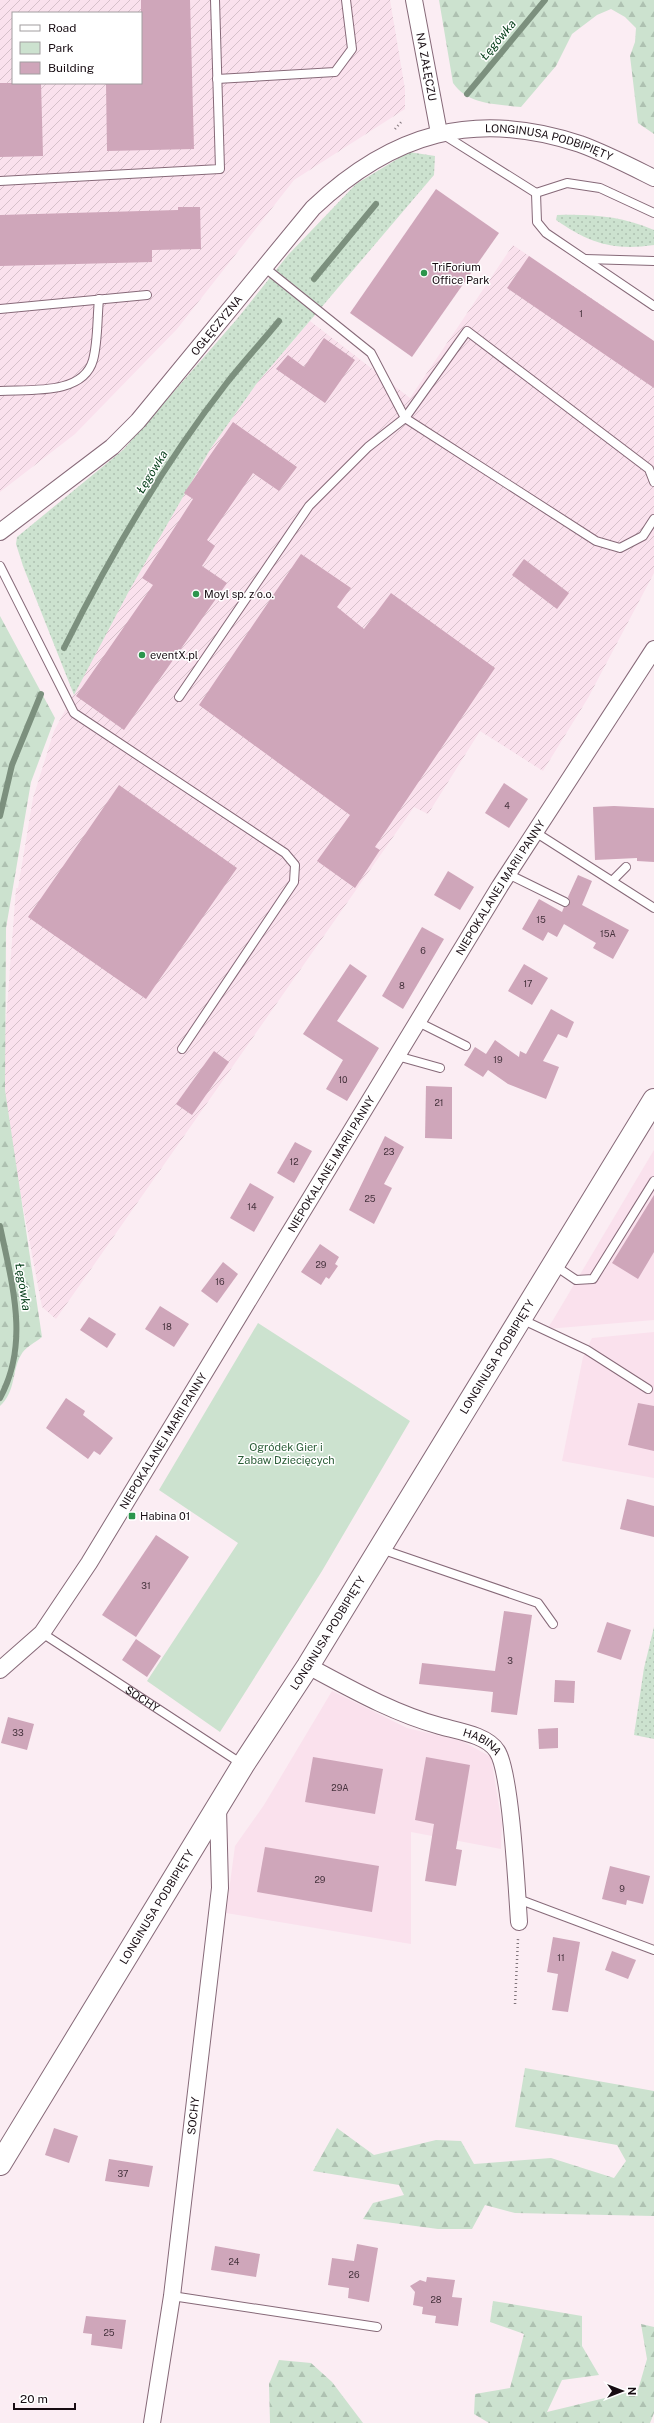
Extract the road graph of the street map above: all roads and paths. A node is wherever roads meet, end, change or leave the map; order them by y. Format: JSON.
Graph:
{"nodes":[{"id":1,"x":215,"y":0,"type":"edge"},
{"id":2,"x":346,"y":0,"type":"edge"},
{"id":3,"x":414,"y":0,"type":"edge"},
{"id":4,"x":218,"y":79,"type":"junction"},
{"id":5,"x":440,"y":132,"type":"junction"},
{"id":6,"x":654,"y":178,"type":"edge"},
{"id":7,"x":0,"y":180,"type":"edge"},
{"id":8,"x":536,"y":193,"type":"junction"},
{"id":9,"x":654,"y":213,"type":"edge"},
{"id":10,"x":584,"y":258,"type":"junction"},
{"id":11,"x":654,"y":261,"type":"edge"},
{"id":12,"x":264,"y":267,"type":"junction"},
{"id":13,"x":147,"y":294,"type":"dead end"},
{"id":14,"x":99,"y":299,"type":"junction"},
{"id":15,"x":654,"y":306,"type":"edge"},
{"id":16,"x":0,"y":309,"type":"edge"},
{"id":17,"x":0,"y":391,"type":"edge"},
{"id":18,"x":405,"y":418,"type":"junction"},
{"id":19,"x":654,"y":482,"type":"edge"},
{"id":20,"x":654,"y":519,"type":"edge"},
{"id":21,"x":0,"y":532,"type":"edge"},
{"id":22,"x":0,"y":566,"type":"edge"},
{"id":23,"x":654,"y":649,"type":"edge"},
{"id":24,"x":179,"y":697,"type":"dead end"},
{"id":25,"x":536,"y":832,"type":"junction"},
{"id":26,"x":626,"y":867,"type":"dead end"},
{"id":27,"x":508,"y":874,"type":"junction"},
{"id":28,"x":613,"y":880,"type":"junction"},
{"id":29,"x":566,"y":902,"type":"dead end"},
{"id":30,"x":654,"y":908,"type":"edge"},
{"id":31,"x":418,"y":1022,"type":"junction"},
{"id":32,"x":466,"y":1046,"type":"dead end"},
{"id":33,"x":182,"y":1049,"type":"dead end"},
{"id":34,"x":397,"y":1056,"type":"junction"},
{"id":35,"x":440,"y":1068,"type":"dead end"},
{"id":36,"x":653,"y":1104,"type":"edge"},
{"id":37,"x":654,"y":1181,"type":"edge"},
{"id":38,"x":553,"y":1265,"type":"junction"},
{"id":39,"x":521,"y":1319,"type":"junction"},
{"id":40,"x":648,"y":1389,"type":"dead end"},
{"id":41,"x":380,"y":1549,"type":"junction"},
{"id":42,"x":553,"y":1624,"type":"dead end"},
{"id":43,"x":42,"y":1633,"type":"junction"},
{"id":44,"x":308,"y":1666,"type":"junction"},
{"id":45,"x":0,"y":1670,"type":"edge"},
{"id":46,"x":243,"y":1765,"type":"junction"},
{"id":47,"x":218,"y":1808,"type":"junction"},
{"id":48,"x":518,"y":1899,"type":"junction"},
{"id":49,"x":519,"y":1922,"type":"joint"},
{"id":50,"x":654,"y":1950,"type":"edge"},
{"id":51,"x":515,"y":2004,"type":"dead end"},
{"id":52,"x":0,"y":2164,"type":"edge"},
{"id":53,"x":172,"y":2296,"type":"junction"},
{"id":54,"x":377,"y":2327,"type":"dead end"},
{"id":55,"x":152,"y":2423,"type":"edge"}],
"edges":[{"from":1,"to":4,"type":"lane"},
{"from":2,"to":4,"type":"lane"},
{"from":3,"to":5,"type":"street","name":"NA ZAŁĘCZU"},
{"from":4,"to":7,"type":"lane"},
{"from":5,"to":6,"type":"street","name":"LONGINUSA PODBIPIĘTY"},
{"from":5,"to":8,"type":"lane"},
{"from":5,"to":12,"type":"street","name":"OGŁĘCZYZNA"},
{"from":8,"to":9,"type":"lane"},
{"from":8,"to":10,"type":"lane"},
{"from":10,"to":11,"type":"lane"},
{"from":10,"to":15,"type":"lane"},
{"from":12,"to":18,"type":"lane"},
{"from":12,"to":21,"type":"street","name":"OGŁĘCZYZNA"},
{"from":13,"to":14,"type":"lane"},
{"from":14,"to":16,"type":"lane"},
{"from":14,"to":17,"type":"lane"},
{"from":18,"to":19,"type":"lane"},
{"from":18,"to":20,"type":"lane"},
{"from":18,"to":24,"type":"lane"},
{"from":22,"to":33,"type":"lane"},
{"from":23,"to":25,"type":"street","name":"NIEPOKALANEJ MARII PANNY"},
{"from":25,"to":27,"type":"street","name":"NIEPOKALANEJ MARII PANNY"},
{"from":25,"to":28,"type":"lane"},
{"from":26,"to":28,"type":"lane"},
{"from":27,"to":29,"type":"lane"},
{"from":27,"to":31,"type":"street","name":"NIEPOKALANEJ MARII PANNY"},
{"from":28,"to":30,"type":"lane"},
{"from":31,"to":32,"type":"lane"},
{"from":31,"to":34,"type":"street","name":"NIEPOKALANEJ MARII PANNY"},
{"from":34,"to":35,"type":"lane"},
{"from":34,"to":43,"type":"street","name":"NIEPOKALANEJ MARII PANNY"},
{"from":36,"to":38,"type":"street","name":"LONGINUSA PODBIPIĘTY"},
{"from":37,"to":38,"type":"lane"},
{"from":38,"to":39,"type":"street","name":"LONGINUSA PODBIPIĘTY"},
{"from":39,"to":40,"type":"lane"},
{"from":39,"to":41,"type":"street","name":"LONGINUSA PODBIPIĘTY"},
{"from":41,"to":42,"type":"lane"},
{"from":41,"to":44,"type":"street","name":"LONGINUSA PODBIPIĘTY"},
{"from":43,"to":45,"type":"street","name":"NIEPOKALANEJ MARII PANNY"},
{"from":43,"to":46,"type":"lane","name":"SOCHY"},
{"from":44,"to":46,"type":"street","name":"LONGINUSA PODBIPIĘTY"},
{"from":44,"to":48,"type":"street","name":"HABINA"},
{"from":46,"to":47,"type":"street","name":"LONGINUSA PODBIPIĘTY"},
{"from":47,"to":52,"type":"street","name":"LONGINUSA PODBIPIĘTY"},
{"from":47,"to":53,"type":"street","name":"SOCHY"},
{"from":48,"to":49,"type":"street","name":"HABINA"},
{"from":48,"to":50,"type":"lane"},
{"from":49,"to":51,"type":"path"},
{"from":53,"to":54,"type":"lane"},
{"from":53,"to":55,"type":"street","name":"SOCHY"}]}
